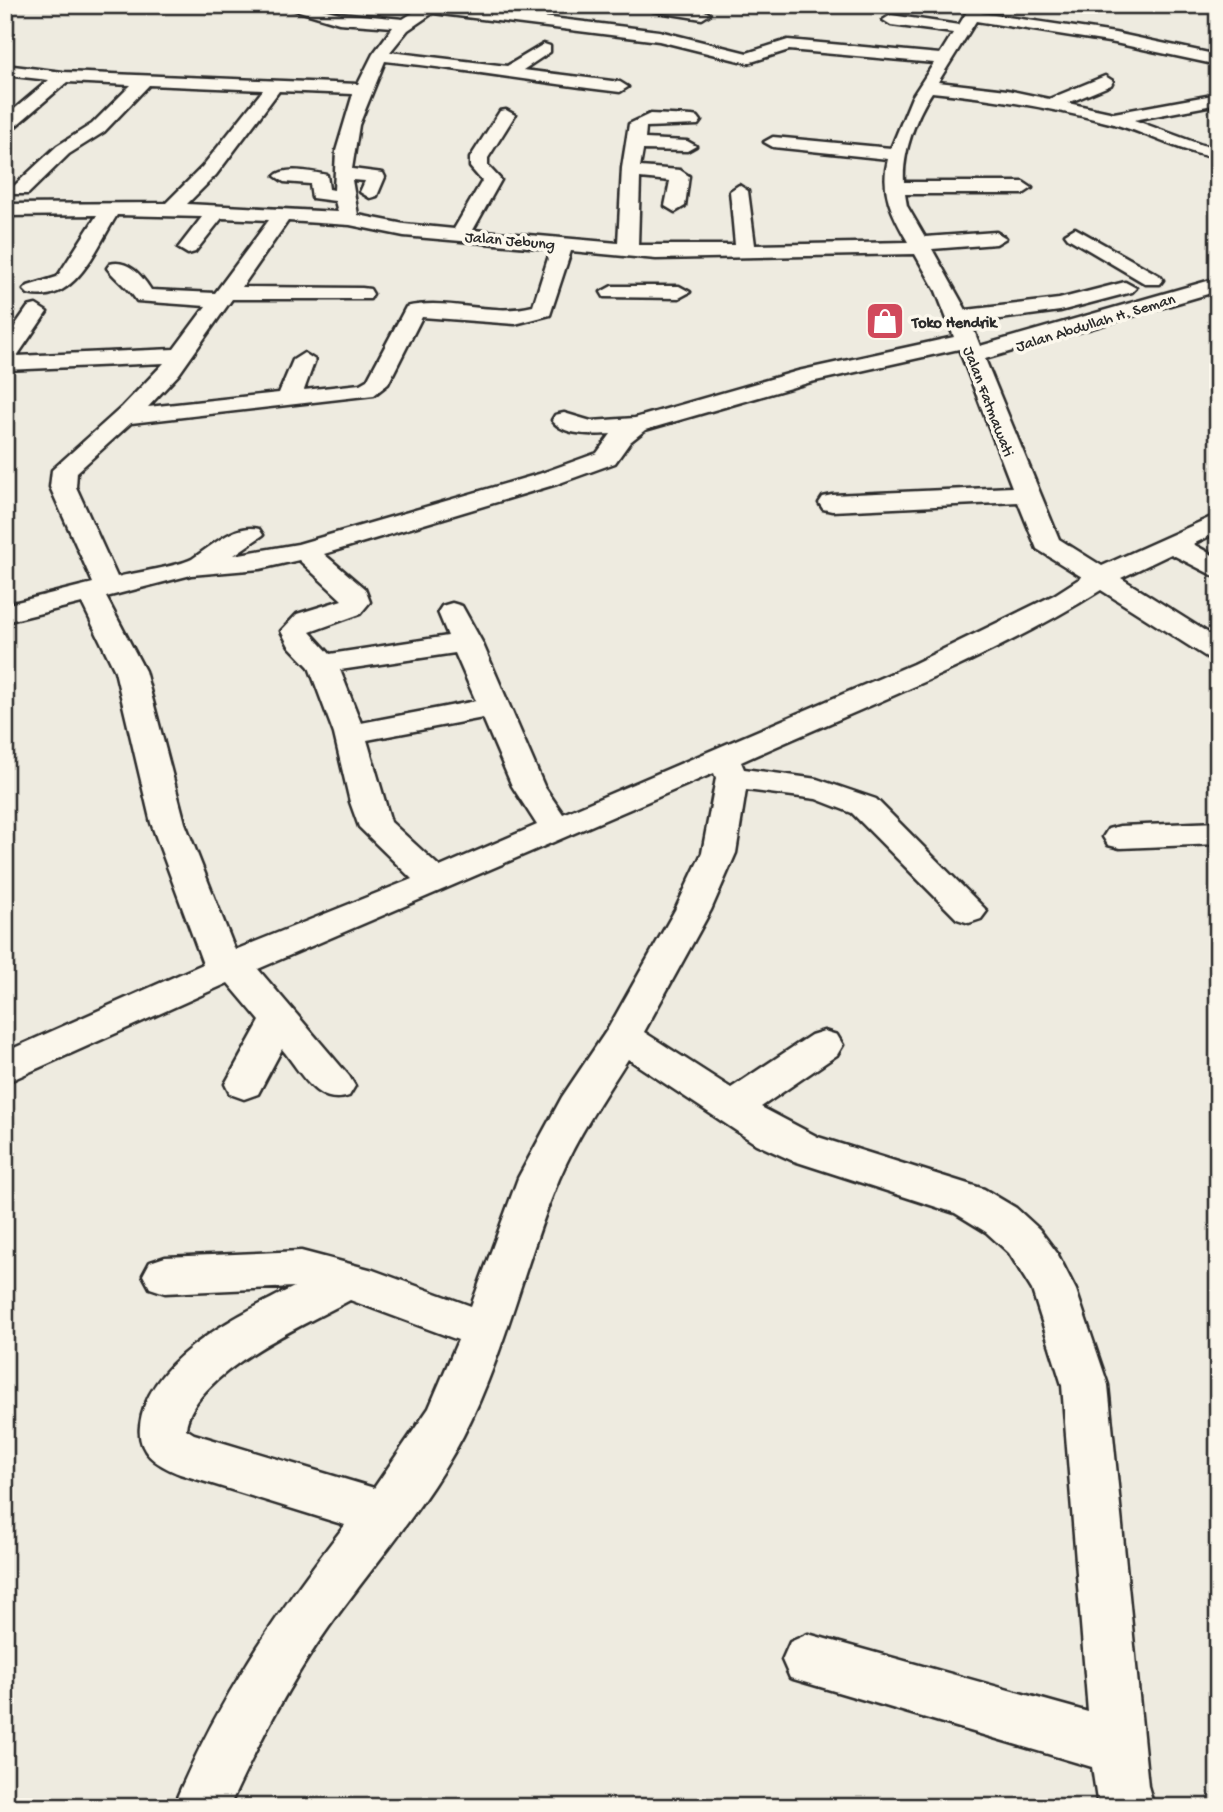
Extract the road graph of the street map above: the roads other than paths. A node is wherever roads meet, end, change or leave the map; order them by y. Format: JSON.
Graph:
{"nodes":[{"id":1,"x":286,"y":5,"type":"edge"},
{"id":2,"x":434,"y":7,"type":"edge"},
{"id":3,"x":655,"y":7,"type":"edge"},
{"id":4,"x":702,"y":14,"type":"dead end"},
{"id":5,"x":971,"y":17,"type":"edge"},
{"id":6,"x":891,"y":20,"type":"dead end"},
{"id":7,"x":405,"y":24,"type":"junction"},
{"id":8,"x":544,"y":49,"type":"dead end"},
{"id":9,"x":380,"y":55,"type":"junction"},
{"id":10,"x":748,"y":58,"type":"junction"},
{"id":11,"x":944,"y":59,"type":"junction"},
{"id":12,"x":781,"y":65,"type":"dead end"},
{"id":13,"x":1216,"y":68,"type":"edge"},
{"id":14,"x":5,"y":70,"type":"edge"},
{"id":15,"x":510,"y":71,"type":"junction"},
{"id":16,"x":63,"y":77,"type":"junction"},
{"id":17,"x":144,"y":80,"type":"junction"},
{"id":18,"x":1105,"y":81,"type":"dead end"},
{"id":19,"x":276,"y":84,"type":"junction"},
{"id":20,"x":927,"y":86,"type":"junction"},
{"id":21,"x":620,"y":87,"type":"dead end"},
{"id":22,"x":363,"y":89,"type":"junction"},
{"id":23,"x":1218,"y":99,"type":"edge"},
{"id":24,"x":1052,"y":104,"type":"junction"},
{"id":25,"x":506,"y":115,"type":"dead end"},
{"id":26,"x":1114,"y":118,"type":"junction"},
{"id":27,"x":692,"y":121,"type":"dead end"},
{"id":28,"x":5,"y":126,"type":"edge"},
{"id":29,"x":773,"y":142,"type":"dead end"},
{"id":30,"x":633,"y":144,"type":"junction"},
{"id":31,"x":688,"y":146,"type":"dead end"},
{"id":32,"x":1218,"y":153,"type":"edge"},
{"id":33,"x":897,"y":154,"type":"junction"},
{"id":34,"x":631,"y":172,"type":"junction"},
{"id":35,"x":343,"y":173,"type":"junction"},
{"id":36,"x":284,"y":176,"type":"dead end"},
{"id":37,"x":894,"y":188,"type":"junction"},
{"id":38,"x":1024,"y":188,"type":"dead end"},
{"id":39,"x":21,"y":190,"type":"dead end"},
{"id":40,"x":739,"y":191,"type":"dead end"},
{"id":41,"x":370,"y":192,"type":"dead end"},
{"id":42,"x":342,"y":196,"type":"junction"},
{"id":43,"x":675,"y":206,"type":"dead end"},
{"id":44,"x":111,"y":209,"type":"junction"},
{"id":45,"x":171,"y":209,"type":"junction"},
{"id":46,"x":5,"y":210,"type":"edge"},
{"id":47,"x":217,"y":211,"type":"junction"},
{"id":48,"x":283,"y":215,"type":"junction"},
{"id":49,"x":350,"y":219,"type":"junction"},
{"id":50,"x":1075,"y":234,"type":"dead end"},
{"id":51,"x":460,"y":235,"type":"junction"},
{"id":52,"x":996,"y":238,"type":"dead end"},
{"id":53,"x":564,"y":244,"type":"junction"},
{"id":54,"x":920,"y":246,"type":"junction"},
{"id":55,"x":188,"y":248,"type":"dead end"},
{"id":56,"x":628,"y":251,"type":"junction"},
{"id":57,"x":656,"y":253,"type":"junction"},
{"id":58,"x":739,"y":253,"type":"junction"},
{"id":59,"x":49,"y":265,"type":"dead end"},
{"id":60,"x":73,"y":265,"type":"junction"},
{"id":61,"x":117,"y":268,"type":"dead end"},
{"id":62,"x":735,"y":276,"type":"dead end"},
{"id":63,"x":1218,"y":284,"type":"edge"},
{"id":64,"x":612,"y":292,"type":"dead end"},
{"id":65,"x":644,"y":292,"type":"junction"},
{"id":66,"x":679,"y":292,"type":"dead end"},
{"id":67,"x":362,"y":294,"type":"dead end"},
{"id":68,"x":224,"y":297,"type":"junction"},
{"id":69,"x":1078,"y":300,"type":"junction"},
{"id":70,"x":957,"y":318,"type":"junction"},
{"id":71,"x":1103,"y":318,"type":"junction"},
{"id":72,"x":969,"y":348,"type":"junction"},
{"id":73,"x":182,"y":355,"type":"junction"},
{"id":74,"x":5,"y":356,"type":"edge"},
{"id":75,"x":304,"y":360,"type":"dead end"},
{"id":76,"x":5,"y":363,"type":"edge"},
{"id":77,"x":288,"y":400,"type":"junction"},
{"id":78,"x":124,"y":417,"type":"junction"},
{"id":79,"x":564,"y":420,"type":"dead end"},
{"id":80,"x":636,"y":425,"type":"junction"},
{"id":81,"x":1027,"y":494,"type":"junction"},
{"id":82,"x":832,"y":503,"type":"dead end"},
{"id":83,"x":1218,"y":522,"type":"edge"},
{"id":84,"x":250,"y":535,"type":"dead end"},
{"id":85,"x":1171,"y":544,"type":"junction"},
{"id":86,"x":304,"y":551,"type":"junction"},
{"id":87,"x":191,"y":567,"type":"junction"},
{"id":88,"x":1218,"y":570,"type":"edge"},
{"id":89,"x":1102,"y":577,"type":"junction"},
{"id":90,"x":99,"y":590,"type":"junction"},
{"id":91,"x":452,"y":612,"type":"dead end"},
{"id":92,"x":5,"y":614,"type":"edge"},
{"id":93,"x":467,"y":642,"type":"junction"},
{"id":94,"x":1218,"y":653,"type":"edge"},
{"id":95,"x":323,"y":664,"type":"junction"},
{"id":96,"x":494,"y":706,"type":"junction"},
{"id":97,"x":350,"y":734,"type":"junction"},
{"id":98,"x":727,"y":768,"type":"junction"},
{"id":99,"x":556,"y":831,"type":"junction"},
{"id":100,"x":1218,"y":833,"type":"edge"},
{"id":101,"x":1120,"y":837,"type":"dead end"},
{"id":102,"x":436,"y":882,"type":"junction"},
{"id":103,"x":969,"y":911,"type":"dead end"},
{"id":104,"x":229,"y":967,"type":"junction"},
{"id":105,"x":280,"y":1018,"type":"junction"},
{"id":106,"x":622,"y":1037,"type":"junction"},
{"id":107,"x":824,"y":1045,"type":"dead end"},
{"id":108,"x":5,"y":1069,"type":"edge"},
{"id":109,"x":244,"y":1084,"type":"dead end"},
{"id":110,"x":335,"y":1086,"type":"dead end"},
{"id":111,"x":729,"y":1109,"type":"junction"},
{"id":112,"x":165,"y":1275,"type":"dead end"},
{"id":113,"x":347,"y":1281,"type":"junction"},
{"id":114,"x":484,"y":1330,"type":"junction"},
{"id":115,"x":382,"y":1513,"type":"junction"},
{"id":116,"x":808,"y":1660,"type":"dead end"},
{"id":117,"x":1118,"y":1747,"type":"junction"},
{"id":118,"x":200,"y":1807,"type":"edge"},
{"id":119,"x":1126,"y":1807,"type":"edge"}],
"edges":[{"from":1,"to":7,"type":"street"},
{"from":2,"to":7,"type":"street"},
{"from":2,"to":10,"type":"street"},
{"from":3,"to":4,"type":"street"},
{"from":5,"to":6,"type":"street"},
{"from":5,"to":11,"type":"street","name":"Jalan Fatmawati"},
{"from":5,"to":13,"type":"street"},
{"from":7,"to":9,"type":"street"},
{"from":8,"to":15,"type":"street"},
{"from":9,"to":15,"type":"street"},
{"from":9,"to":22,"type":"street"},
{"from":10,"to":11,"type":"street"},
{"from":10,"to":12,"type":"street"},
{"from":11,"to":20,"type":"street","name":"Jalan Fatmawati"},
{"from":14,"to":16,"type":"street"},
{"from":15,"to":21,"type":"street"},
{"from":16,"to":17,"type":"street"},
{"from":16,"to":28,"type":"street"},
{"from":17,"to":19,"type":"street"},
{"from":17,"to":39,"type":"street"},
{"from":18,"to":24,"type":"street"},
{"from":19,"to":22,"type":"street"},
{"from":19,"to":45,"type":"street"},
{"from":20,"to":24,"type":"street"},
{"from":20,"to":33,"type":"street","name":"Jalan Fatmawati"},
{"from":22,"to":35,"type":"street"},
{"from":23,"to":26,"type":"street"},
{"from":24,"to":26,"type":"street"},
{"from":25,"to":51,"type":"street"},
{"from":26,"to":32,"type":"street"},
{"from":27,"to":30,"type":"street"},
{"from":29,"to":33,"type":"street"},
{"from":30,"to":31,"type":"street"},
{"from":30,"to":34,"type":"street"},
{"from":33,"to":37,"type":"street","name":"Jalan Fatmawati"},
{"from":34,"to":43,"type":"street"},
{"from":34,"to":56,"type":"street"},
{"from":35,"to":41,"type":"street"},
{"from":35,"to":42,"type":"street"},
{"from":36,"to":42,"type":"street"},
{"from":37,"to":38,"type":"street"},
{"from":37,"to":54,"type":"street","name":"Jalan Fatmawati"},
{"from":40,"to":58,"type":"street"},
{"from":42,"to":49,"type":"street"},
{"from":44,"to":45,"type":"street","name":"Jalan Jebung"},
{"from":44,"to":46,"type":"street","name":"Jalan Jebung"},
{"from":44,"to":60,"type":"street"},
{"from":45,"to":47,"type":"street","name":"Jalan Jebung"},
{"from":47,"to":48,"type":"street","name":"Jalan Jebung"},
{"from":47,"to":55,"type":"street"},
{"from":48,"to":49,"type":"street","name":"Jalan Jebung"},
{"from":48,"to":68,"type":"street"},
{"from":49,"to":51,"type":"street","name":"Jalan Jebung"},
{"from":50,"to":69,"type":"street"},
{"from":51,"to":53,"type":"street","name":"Jalan Jebung"},
{"from":52,"to":54,"type":"street","name":"Jalan Jebung"},
{"from":53,"to":56,"type":"street","name":"Jalan Jebung"},
{"from":53,"to":77,"type":"street"},
{"from":54,"to":58,"type":"street","name":"Jalan Jebung"},
{"from":54,"to":70,"type":"street","name":"Jalan Fatmawati"},
{"from":56,"to":57,"type":"street","name":"Jalan Jebung"},
{"from":57,"to":58,"type":"street","name":"Jalan Jebung"},
{"from":57,"to":65,"type":"street"},
{"from":58,"to":62,"type":"street"},
{"from":59,"to":60,"type":"street"},
{"from":60,"to":74,"type":"street"},
{"from":61,"to":68,"type":"street"},
{"from":63,"to":71,"type":"street","name":"Jalan Abdullah H. Seman"},
{"from":64,"to":65,"type":"street"},
{"from":65,"to":66,"type":"street"},
{"from":67,"to":68,"type":"street"},
{"from":68,"to":73,"type":"street"},
{"from":69,"to":70,"type":"street"},
{"from":69,"to":71,"type":"street"},
{"from":70,"to":72,"type":"street","name":"Jalan Fatmawati"},
{"from":71,"to":72,"type":"street","name":"Jalan Abdullah H. Seman"},
{"from":72,"to":80,"type":"street","name":"Jalan Abdullah H. Seman"},
{"from":72,"to":81,"type":"street","name":"Jalan Fatmawati"},
{"from":73,"to":76,"type":"street"},
{"from":73,"to":78,"type":"street"},
{"from":75,"to":77,"type":"street"},
{"from":77,"to":78,"type":"street"},
{"from":78,"to":90,"type":"street"},
{"from":79,"to":80,"type":"street","name":"Jalan Abdullah H. Seman"},
{"from":80,"to":86,"type":"street"},
{"from":81,"to":82,"type":"street"},
{"from":81,"to":89,"type":"street","name":"Jalan Fatmawati"},
{"from":83,"to":85,"type":"street"},
{"from":84,"to":87,"type":"street"},
{"from":85,"to":88,"type":"street"},
{"from":85,"to":89,"type":"street"},
{"from":86,"to":87,"type":"street"},
{"from":86,"to":95,"type":"street"},
{"from":87,"to":90,"type":"street"},
{"from":89,"to":94,"type":"street","name":"Jalan Fatmawati"},
{"from":89,"to":98,"type":"street"},
{"from":90,"to":92,"type":"street"},
{"from":90,"to":104,"type":"street"},
{"from":91,"to":93,"type":"street"},
{"from":93,"to":95,"type":"street"},
{"from":93,"to":96,"type":"street"},
{"from":95,"to":97,"type":"street"},
{"from":96,"to":97,"type":"street"},
{"from":96,"to":99,"type":"street"},
{"from":97,"to":102,"type":"street"},
{"from":98,"to":99,"type":"street"},
{"from":98,"to":103,"type":"street"},
{"from":98,"to":106,"type":"street"},
{"from":99,"to":102,"type":"street"},
{"from":100,"to":101,"type":"street"},
{"from":102,"to":104,"type":"street"},
{"from":104,"to":105,"type":"street"},
{"from":104,"to":108,"type":"street"},
{"from":105,"to":109,"type":"street"},
{"from":105,"to":110,"type":"street"},
{"from":106,"to":111,"type":"street"},
{"from":106,"to":114,"type":"street"},
{"from":107,"to":111,"type":"street"},
{"from":111,"to":117,"type":"street"},
{"from":112,"to":113,"type":"street"},
{"from":113,"to":114,"type":"street"},
{"from":113,"to":115,"type":"street"},
{"from":114,"to":115,"type":"street"},
{"from":115,"to":118,"type":"street"},
{"from":116,"to":117,"type":"street"},
{"from":117,"to":119,"type":"street"}]}
